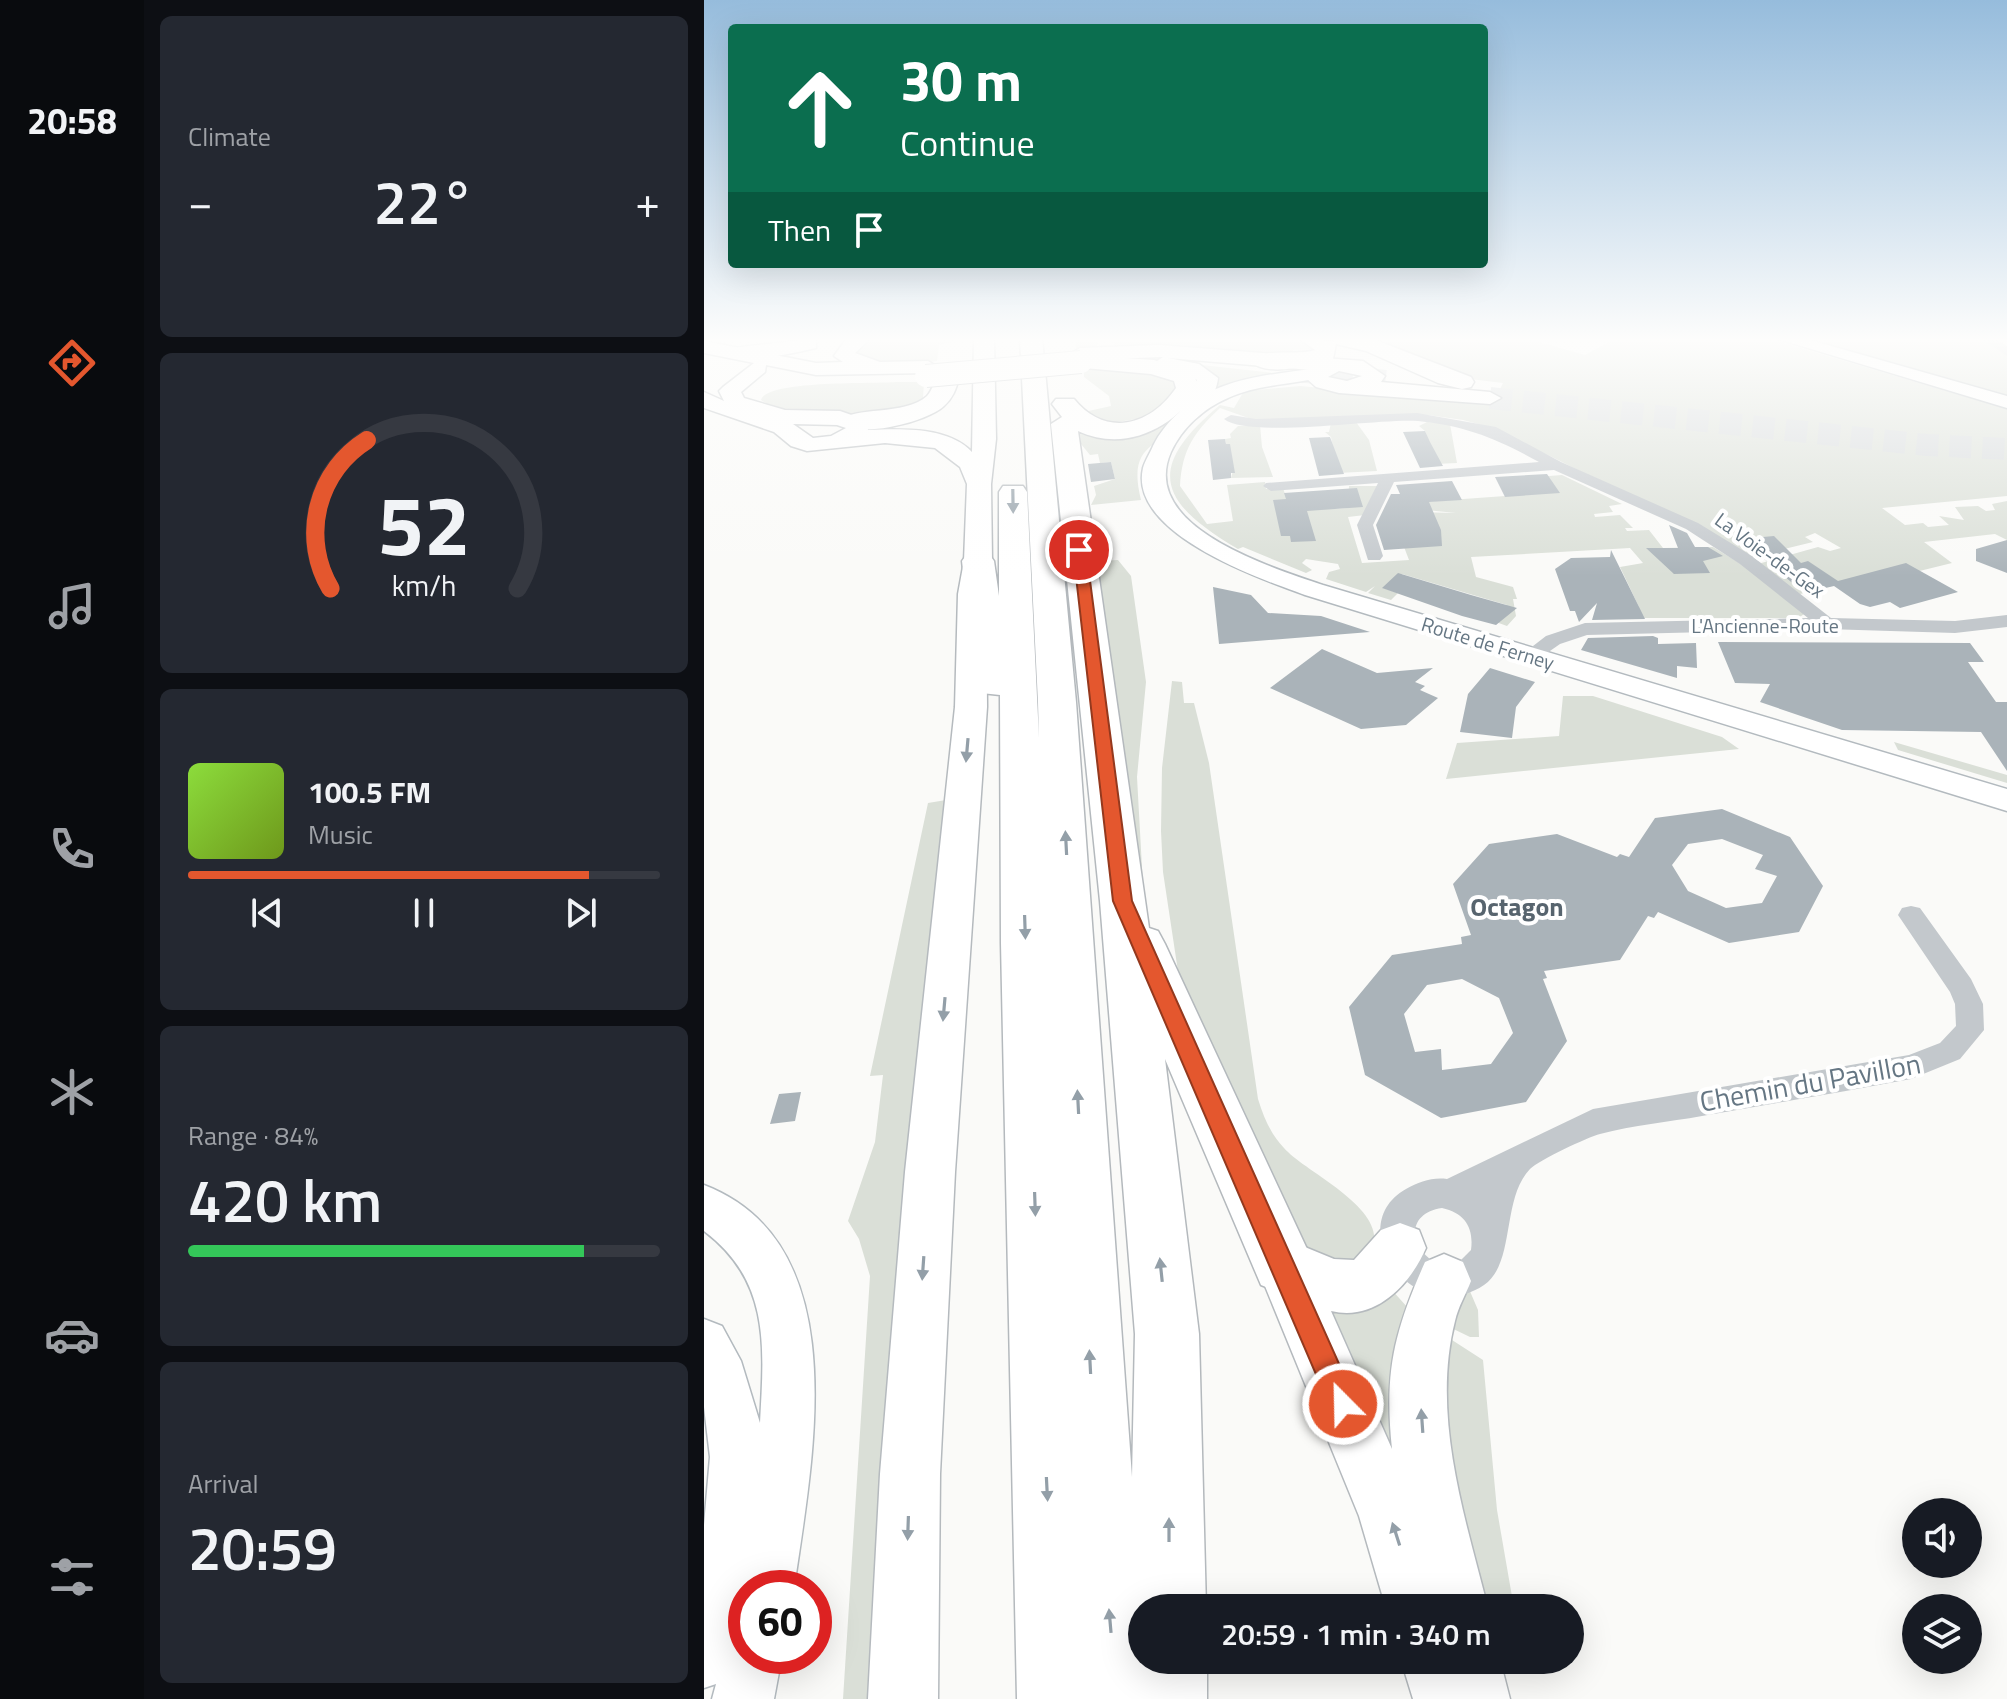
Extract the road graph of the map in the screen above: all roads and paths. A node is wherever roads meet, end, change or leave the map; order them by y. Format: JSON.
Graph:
{"nodes":[{"id":1,"x":757,"y":417,"type":"edge"},
{"id":2,"x":785,"y":417,"type":"edge"},
{"id":3,"x":898,"y":417,"type":"edge"},
{"id":4,"x":984,"y":417,"type":"edge"},
{"id":5,"x":1011,"y":417,"type":"edge"},
{"id":6,"x":1062,"y":417,"type":"edge"},
{"id":7,"x":1064,"y":417,"type":"edge"},
{"id":8,"x":1079,"y":417,"type":"edge"},
{"id":9,"x":1162,"y":417,"type":"edge"},
{"id":10,"x":1187,"y":417,"type":"edge"},
{"id":11,"x":823,"y":419,"type":"junction"},
{"id":12,"x":1231,"y":419,"type":"dead end"},
{"id":13,"x":850,"y":430,"type":"junction"},
{"id":14,"x":792,"y":436,"type":"junction"},
{"id":15,"x":1556,"y":465,"type":"junction"},
{"id":16,"x":1389,"y":477,"type":"junction"},
{"id":17,"x":979,"y":484,"type":"junction"},
{"id":18,"x":1271,"y":486,"type":"dead end"},
{"id":19,"x":1374,"y":556,"type":"dead end"},
{"id":20,"x":978,"y":561,"type":"junction"},
{"id":21,"x":2007,"y":621,"type":"edge"},
{"id":22,"x":1826,"y":623,"type":"junction"},
{"id":23,"x":1530,"y":656,"type":"junction"},
{"id":24,"x":2007,"y":800,"type":"edge"},
{"id":25,"x":1021,"y":821,"type":"junction"},
{"id":26,"x":1123,"y":901,"type":"junction"},
{"id":27,"x":1911,"y":915,"type":"dead end"},
{"id":28,"x":1518,"y":1161,"type":"junction"},
{"id":29,"x":1451,"y":1193,"type":"junction"},
{"id":30,"x":704,"y":1206,"type":"edge"},
{"id":31,"x":1489,"y":1229,"type":"junction"},
{"id":32,"x":1283,"y":1264,"type":"junction"},
{"id":33,"x":1422,"y":1264,"type":"junction"},
{"id":34,"x":704,"y":1344,"type":"edge"},
{"id":35,"x":767,"y":1570,"type":"edge"},
{"id":36,"x":1168,"y":1594,"type":"edge"},
{"id":37,"x":1415,"y":1594,"type":"edge"},
{"id":38,"x":1452,"y":1594,"type":"edge"},
{"id":39,"x":704,"y":1658,"type":"edge"},
{"id":40,"x":748,"y":1674,"type":"edge"},
{"id":41,"x":1168,"y":1674,"type":"edge"},
{"id":42,"x":1440,"y":1674,"type":"edge"},
{"id":43,"x":1469,"y":1674,"type":"edge"},
{"id":44,"x":743,"y":1699,"type":"edge"},
{"id":45,"x":903,"y":1699,"type":"edge"},
{"id":46,"x":1057,"y":1699,"type":"edge"},
{"id":47,"x":1117,"y":1699,"type":"edge"},
{"id":48,"x":1167,"y":1699,"type":"edge"},
{"id":49,"x":1448,"y":1699,"type":"edge"},
{"id":50,"x":1475,"y":1699,"type":"edge"}],
"edges":[{"from":1,"to":14,"type":"main road"},
{"from":2,"to":11,"type":"main road"},
{"from":3,"to":13,"type":"highway"},
{"from":4,"to":17,"type":"main road"},
{"from":5,"to":25,"type":"highway","one_way":true},
{"from":47,"to":6,"type":"highway","one_way":true},
{"from":7,"to":26,"type":"highway"},
{"from":8,"to":9,"type":"highway"},
{"from":10,"to":23,"type":"street","name":"Route de Ferney"},
{"from":11,"to":13,"type":"main road"},
{"from":11,"to":14,"type":"main road"},
{"from":12,"to":15,"type":"street","name":"La Voie-de-Gex"},
{"from":13,"to":14,"type":"main road"},
{"from":13,"to":17,"type":"main road"},
{"from":15,"to":16,"type":"street","name":"La Voie-de-Gex"},
{"from":15,"to":22,"type":"street","name":"La Voie-de-Gex"},
{"from":16,"to":18,"type":"street","name":"La Voie-de-Gex"},
{"from":16,"to":19,"type":"street"},
{"from":17,"to":20,"type":"main road"},
{"from":20,"to":25,"type":"highway"},
{"from":20,"to":45,"type":"main road","one_way":true},
{"from":21,"to":22,"type":"street","name":"L'Ancienne-Route"},
{"from":22,"to":23,"type":"street","name":"L'Ancienne-Route"},
{"from":23,"to":24,"type":"street","name":"Route de Ferney"},
{"from":25,"to":46,"type":"highway","one_way":true},
{"from":26,"to":32,"type":"highway"},
{"from":36,"to":26,"type":"highway","one_way":true},
{"from":27,"to":28,"type":"street","name":"Chemin du Pavillon"},
{"from":28,"to":29,"type":"street","name":"Chemin du Pavillon"},
{"from":28,"to":31,"type":"street"},
{"from":29,"to":31,"type":"street"},
{"from":29,"to":33,"type":"street"},
{"from":30,"to":35,"type":"street"},
{"from":31,"to":33,"type":"street"},
{"from":32,"to":33,"type":"main road"},
{"from":37,"to":32,"type":"main road","one_way":true},
{"from":38,"to":33,"type":"main road","one_way":true},
{"from":34,"to":39,"type":"street"},
{"from":40,"to":44,"type":"street"},
{"from":41,"to":48,"type":"highway"},
{"from":42,"to":49,"type":"main road"},
{"from":43,"to":50,"type":"main road"}]}
